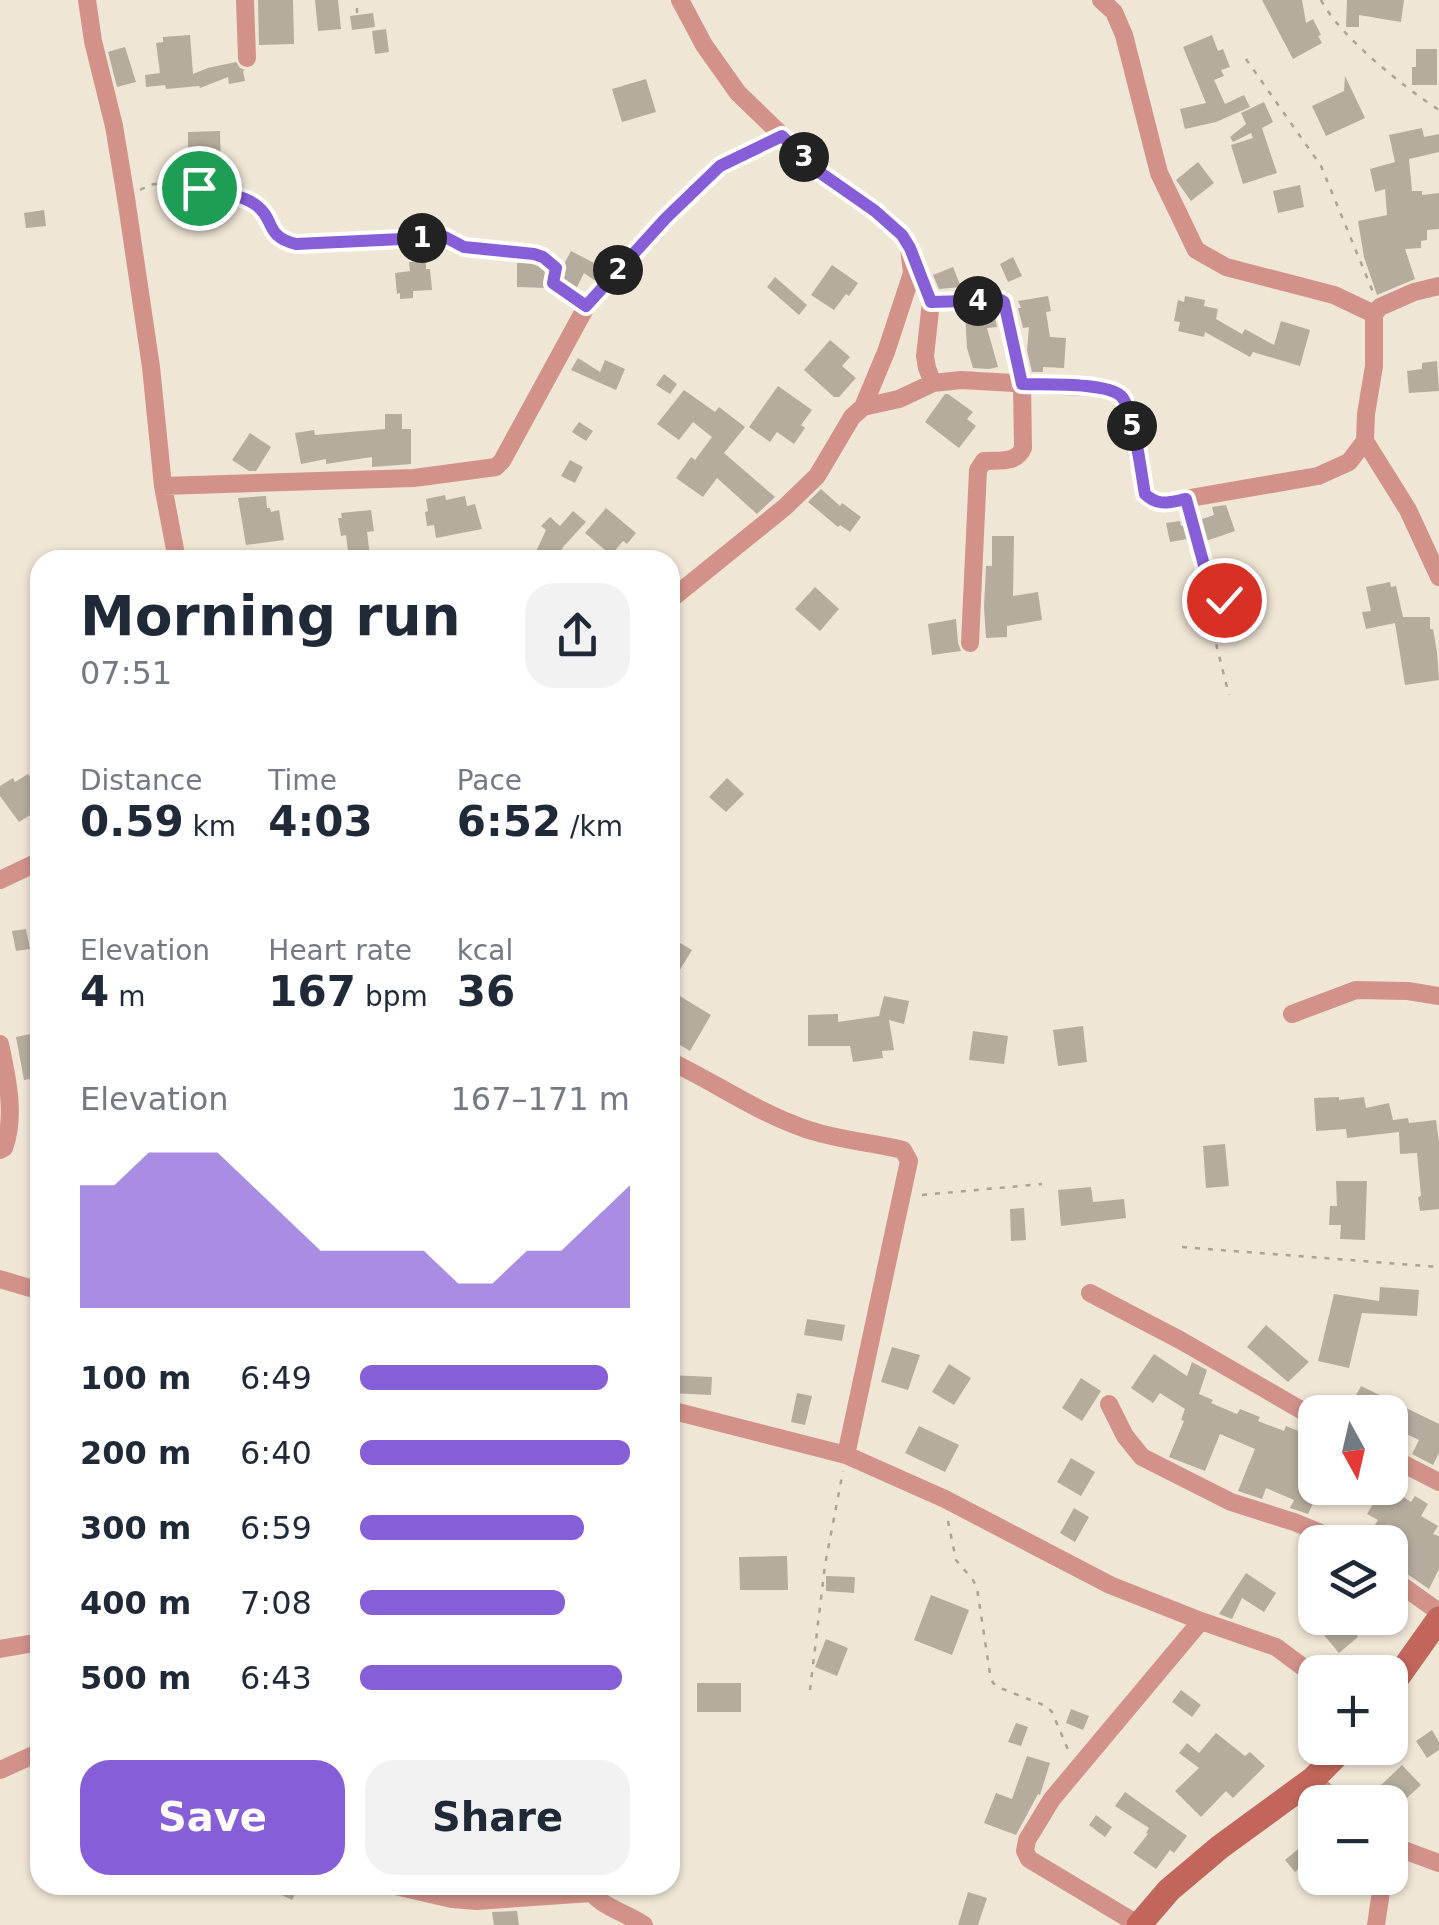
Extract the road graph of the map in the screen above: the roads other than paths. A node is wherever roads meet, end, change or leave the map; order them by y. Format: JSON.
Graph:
{"nodes":[{"id":1,"x":87,"y":0,"type":"edge"},
{"id":2,"x":245,"y":0,"type":"edge"},
{"id":3,"x":680,"y":0,"type":"edge"},
{"id":4,"x":1102,"y":0,"type":"edge"},
{"id":5,"x":247,"y":58,"type":"dead end"},
{"id":6,"x":782,"y":136,"type":"junction"},
{"id":7,"x":912,"y":258,"type":"junction"},
{"id":8,"x":1439,"y":286,"type":"edge"},
{"id":9,"x":931,"y":302,"type":"junction"},
{"id":10,"x":1377,"y":310,"type":"junction"},
{"id":11,"x":933,"y":383,"type":"junction"},
{"id":12,"x":1022,"y":384,"type":"junction"},
{"id":13,"x":863,"y":407,"type":"junction"},
{"id":14,"x":1364,"y":441,"type":"junction"},
{"id":15,"x":164,"y":486,"type":"junction"},
{"id":16,"x":175,"y":550,"type":"edge"},
{"id":17,"x":1439,"y":577,"type":"edge"},
{"id":18,"x":680,"y":592,"type":"edge"},
{"id":19,"x":970,"y":643,"type":"dead end"},
{"id":20,"x":30,"y":868,"type":"edge"},
{"id":21,"x":0,"y":880,"type":"edge"},
{"id":22,"x":1439,"y":996,"type":"edge"},
{"id":23,"x":1292,"y":1014,"type":"dead end"},
{"id":24,"x":0,"y":1044,"type":"edge"},
{"id":25,"x":680,"y":1066,"type":"edge"},
{"id":26,"x":0,"y":1150,"type":"edge"},
{"id":27,"x":0,"y":1279,"type":"edge"},
{"id":28,"x":30,"y":1288,"type":"edge"},
{"id":29,"x":1090,"y":1292,"type":"dead end"},
{"id":30,"x":1110,"y":1404,"type":"dead end"},
{"id":31,"x":1298,"y":1408,"type":"edge"},
{"id":32,"x":680,"y":1413,"type":"edge"},
{"id":33,"x":846,"y":1455,"type":"junction"},
{"id":34,"x":1408,"y":1466,"type":"edge"},
{"id":35,"x":1439,"y":1482,"type":"edge"},
{"id":36,"x":1301,"y":1525,"type":"edge"},
{"id":37,"x":1408,"y":1591,"type":"edge"},
{"id":38,"x":1439,"y":1616,"type":"edge"},
{"id":39,"x":1201,"y":1622,"type":"junction"},
{"id":40,"x":30,"y":1644,"type":"edge"},
{"id":41,"x":0,"y":1649,"type":"edge"},
{"id":42,"x":1408,"y":1662,"type":"edge"},
{"id":43,"x":1298,"y":1663,"type":"edge"},
{"id":44,"x":30,"y":1756,"type":"edge"},
{"id":45,"x":1327,"y":1765,"type":"edge"},
{"id":46,"x":0,"y":1770,"type":"edge"},
{"id":47,"x":1314,"y":1778,"type":"junction"},
{"id":48,"x":1320,"y":1785,"type":"edge"},
{"id":49,"x":1408,"y":1852,"type":"edge"},
{"id":50,"x":1439,"y":1863,"type":"edge"},
{"id":51,"x":435,"y":1895,"type":"edge"},
{"id":52,"x":521,"y":1895,"type":"edge"},
{"id":53,"x":595,"y":1895,"type":"edge"},
{"id":54,"x":1380,"y":1895,"type":"edge"},
{"id":55,"x":644,"y":1925,"type":"edge"},
{"id":56,"x":1139,"y":1925,"type":"edge"},
{"id":57,"x":1376,"y":1925,"type":"edge"}],
"edges":[{"from":1,"to":15,"type":"street"},
{"from":2,"to":5,"type":"street"},
{"from":3,"to":6,"type":"street"},
{"from":4,"to":10,"type":"street"},
{"from":6,"to":7,"type":"street"},
{"from":6,"to":15,"type":"street"},
{"from":7,"to":9,"type":"street"},
{"from":7,"to":13,"type":"street"},
{"from":8,"to":10,"type":"street"},
{"from":9,"to":11,"type":"street"},
{"from":9,"to":12,"type":"street"},
{"from":10,"to":14,"type":"street"},
{"from":11,"to":12,"type":"street"},
{"from":11,"to":13,"type":"street"},
{"from":12,"to":14,"type":"street"},
{"from":12,"to":19,"type":"street"},
{"from":13,"to":18,"type":"street"},
{"from":14,"to":17,"type":"street"},
{"from":15,"to":16,"type":"street"},
{"from":20,"to":21,"type":"street"},
{"from":22,"to":23,"type":"street"},
{"from":24,"to":26,"type":"street"},
{"from":25,"to":33,"type":"street"},
{"from":27,"to":28,"type":"street"},
{"from":29,"to":31,"type":"street"},
{"from":30,"to":36,"type":"street"},
{"from":32,"to":33,"type":"street"},
{"from":33,"to":39,"type":"street"},
{"from":34,"to":35,"type":"street"},
{"from":37,"to":38,"type":"street"},
{"from":38,"to":42,"type":"street"},
{"from":39,"to":43,"type":"street"},
{"from":39,"to":56,"type":"street"},
{"from":40,"to":41,"type":"street"},
{"from":44,"to":46,"type":"street"},
{"from":45,"to":47,"type":"street"},
{"from":47,"to":48,"type":"street"},
{"from":47,"to":56,"type":"street"},
{"from":49,"to":50,"type":"street"},
{"from":51,"to":52,"type":"street"},
{"from":53,"to":55,"type":"street"},
{"from":54,"to":57,"type":"street"}]}
